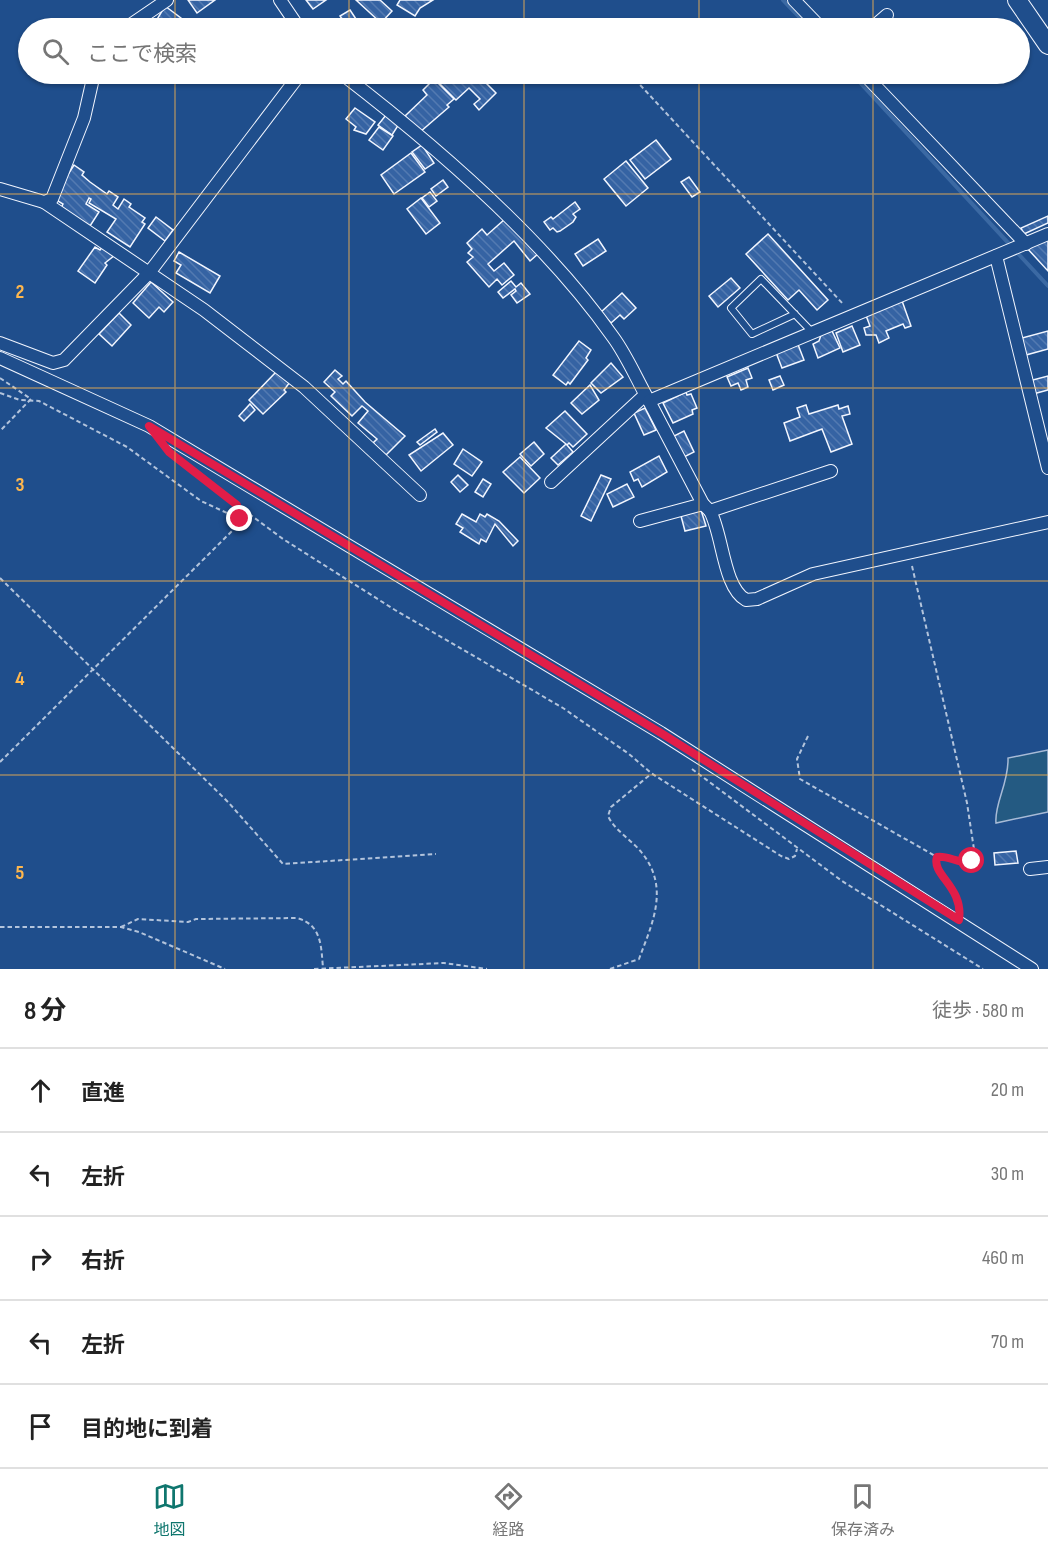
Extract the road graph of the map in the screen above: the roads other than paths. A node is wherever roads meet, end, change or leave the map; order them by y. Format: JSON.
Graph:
{"nodes":[{"id":1,"x":167,"y":0,"type":"edge"},
{"id":2,"x":280,"y":0,"type":"edge"},
{"id":3,"x":794,"y":0,"type":"edge"},
{"id":4,"x":1017,"y":0,"type":"edge"},
{"id":5,"x":887,"y":15,"type":"dead end"},
{"id":6,"x":141,"y":18,"type":"edge"},
{"id":7,"x":292,"y":18,"type":"edge"},
{"id":8,"x":811,"y":18,"type":"edge"},
{"id":9,"x":884,"y":18,"type":"edge"},
{"id":10,"x":1029,"y":18,"type":"edge"},
{"id":11,"x":1030,"y":19,"type":"edge"},
{"id":12,"x":1048,"y":45,"type":"edge"},
{"id":13,"x":91,"y":84,"type":"edge"},
{"id":14,"x":292,"y":84,"type":"edge"},
{"id":15,"x":354,"y":84,"type":"edge"},
{"id":16,"x":873,"y":84,"type":"edge"},
{"id":17,"x":0,"y":189,"type":"edge"},
{"id":18,"x":44,"y":202,"type":"junction"},
{"id":19,"x":1048,"y":234,"type":"edge"},
{"id":20,"x":1023,"y":245,"type":"junction"},
{"id":21,"x":1001,"y":254,"type":"junction"},
{"id":22,"x":149,"y":273,"type":"junction"},
{"id":23,"x":795,"y":314,"type":"junction"},
{"id":24,"x":813,"y":332,"type":"junction"},
{"id":25,"x":0,"y":344,"type":"edge"},
{"id":26,"x":0,"y":358,"type":"edge"},
{"id":27,"x":647,"y":398,"type":"junction"},
{"id":28,"x":1048,"y":468,"type":"edge"},
{"id":29,"x":831,"y":471,"type":"dead end"},
{"id":30,"x":550,"y":482,"type":"dead end"},
{"id":31,"x":420,"y":495,"type":"dead end"},
{"id":32,"x":706,"y":508,"type":"junction"},
{"id":33,"x":640,"y":521,"type":"dead end"},
{"id":34,"x":1048,"y":522,"type":"edge"},
{"id":35,"x":1048,"y":867,"type":"edge"},
{"id":36,"x":1030,"y":869,"type":"dead end"},
{"id":37,"x":1032,"y":969,"type":"edge"}],
"edges":[{"from":1,"to":6,"type":"street"},
{"from":2,"to":7,"type":"street"},
{"from":3,"to":8,"type":"street"},
{"from":4,"to":10,"type":"street"},
{"from":5,"to":9,"type":"street"},
{"from":11,"to":12,"type":"street"},
{"from":13,"to":18,"type":"street"},
{"from":14,"to":22,"type":"street"},
{"from":15,"to":27,"type":"street"},
{"from":16,"to":20,"type":"street"},
{"from":17,"to":18,"type":"street"},
{"from":18,"to":22,"type":"street"},
{"from":19,"to":20,"type":"street"},
{"from":20,"to":21,"type":"street"},
{"from":21,"to":24,"type":"street"},
{"from":21,"to":28,"type":"street"},
{"from":22,"to":25,"type":"street"},
{"from":22,"to":31,"type":"street"},
{"from":23,"to":23,"type":"lane"},
{"from":23,"to":24,"type":"lane"},
{"from":24,"to":27,"type":"street"},
{"from":26,"to":37,"type":"street"},
{"from":27,"to":30,"type":"street"},
{"from":27,"to":32,"type":"street"},
{"from":29,"to":32,"type":"street"},
{"from":32,"to":33,"type":"street"},
{"from":32,"to":34,"type":"street"},
{"from":35,"to":36,"type":"street"}]}
